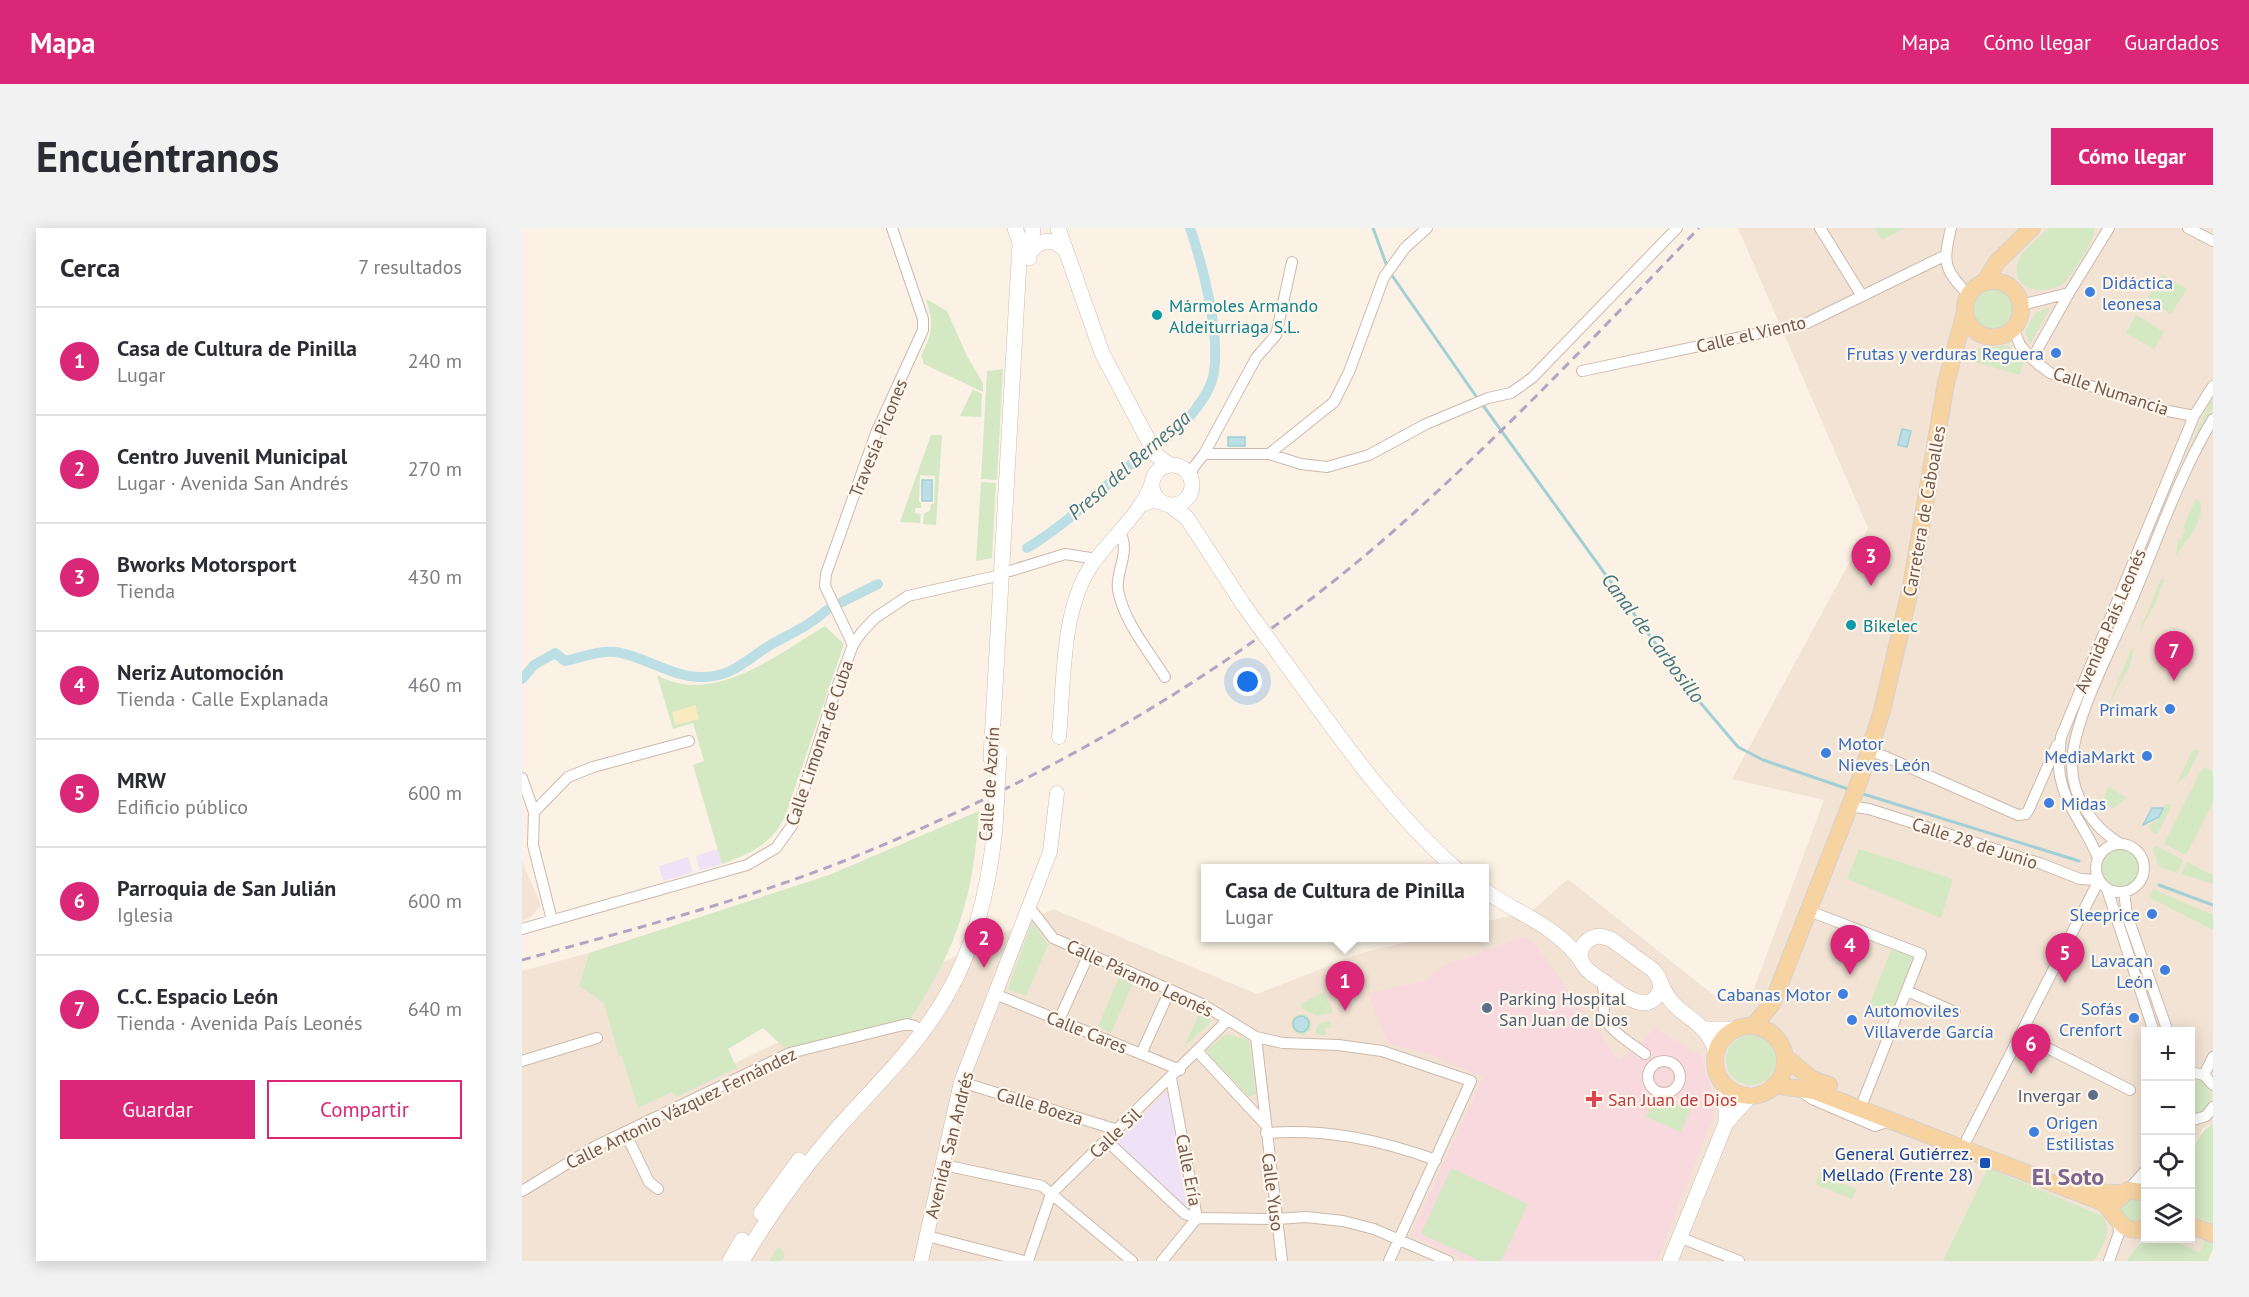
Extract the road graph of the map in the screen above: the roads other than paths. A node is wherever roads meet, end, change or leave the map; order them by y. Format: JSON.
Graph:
{"nodes":[{"id":1,"x":892,"y":228,"type":"edge"},
{"id":2,"x":1015,"y":228,"type":"edge"},
{"id":3,"x":1033,"y":228,"type":"edge"},
{"id":4,"x":1046,"y":228,"type":"edge"},
{"id":5,"x":1058,"y":228,"type":"edge"},
{"id":6,"x":1427,"y":228,"type":"edge"},
{"id":7,"x":1677,"y":228,"type":"edge"},
{"id":8,"x":1820,"y":228,"type":"edge"},
{"id":9,"x":1951,"y":228,"type":"edge"},
{"id":10,"x":2032,"y":228,"type":"edge"},
{"id":11,"x":2109,"y":228,"type":"edge"},
{"id":12,"x":2188,"y":228,"type":"edge"},
{"id":13,"x":2213,"y":241,"type":"edge"},
{"id":14,"x":1063,"y":248,"type":"junction"},
{"id":15,"x":2009,"y":250,"type":"junction"},
{"id":16,"x":1029,"y":255,"type":"junction"},
{"id":17,"x":1944,"y":256,"type":"junction"},
{"id":18,"x":1292,"y":262,"type":"dead end"},
{"id":19,"x":1984,"y":283,"type":"junction"},
{"id":20,"x":2011,"y":288,"type":"junction"},
{"id":21,"x":2069,"y":293,"type":"junction"},
{"id":22,"x":1969,"y":295,"type":"junction"},
{"id":23,"x":1863,"y":296,"type":"junction"},
{"id":24,"x":2021,"y":305,"type":"junction"},
{"id":25,"x":1965,"y":312,"type":"junction"},
{"id":26,"x":2013,"y":328,"type":"junction"},
{"id":27,"x":1985,"y":336,"type":"junction"},
{"id":28,"x":1952,"y":357,"type":"junction"},
{"id":29,"x":2040,"y":365,"type":"junction"},
{"id":30,"x":1582,"y":371,"type":"dead end"},
{"id":31,"x":2213,"y":386,"type":"edge"},
{"id":32,"x":2194,"y":416,"type":"junction"},
{"id":33,"x":2213,"y":419,"type":"edge"},
{"id":34,"x":1204,"y":454,"type":"junction"},
{"id":35,"x":1269,"y":454,"type":"junction"},
{"id":36,"x":1174,"y":472,"type":"junction"},
{"id":37,"x":1190,"y":495,"type":"junction"},
{"id":38,"x":1166,"y":504,"type":"junction"},
{"id":39,"x":1139,"y":506,"type":"junction"},
{"id":40,"x":1187,"y":518,"type":"junction"},
{"id":41,"x":1119,"y":530,"type":"junction"},
{"id":42,"x":1097,"y":559,"type":"junction"},
{"id":43,"x":1005,"y":573,"type":"junction"},
{"id":44,"x":854,"y":645,"type":"junction"},
{"id":45,"x":1165,"y":677,"type":"dead end"},
{"id":46,"x":1059,"y":737,"type":"dead end"},
{"id":47,"x":2061,"y":737,"type":"junction"},
{"id":48,"x":689,"y":741,"type":"dead end"},
{"id":49,"x":1870,"y":750,"type":"junction"},
{"id":50,"x":522,"y":778,"type":"edge"},
{"id":51,"x":2060,"y":779,"type":"junction"},
{"id":52,"x":2041,"y":784,"type":"junction"},
{"id":53,"x":1057,"y":793,"type":"dead end"},
{"id":54,"x":1853,"y":797,"type":"junction"},
{"id":55,"x":534,"y":812,"type":"junction"},
{"id":56,"x":991,"y":830,"type":"junction"},
{"id":57,"x":2121,"y":844,"type":"junction"},
{"id":58,"x":2098,"y":858,"type":"junction"},
{"id":59,"x":1451,"y":864,"type":"edge"},
{"id":60,"x":2103,"y":885,"type":"junction"},
{"id":61,"x":2124,"y":892,"type":"junction"},
{"id":62,"x":1489,"y":893,"type":"edge"},
{"id":63,"x":1030,"y":908,"type":"junction"},
{"id":64,"x":1809,"y":911,"type":"junction"},
{"id":65,"x":552,"y":920,"type":"junction"},
{"id":66,"x":522,"y":929,"type":"edge"},
{"id":67,"x":1561,"y":938,"type":"junction"},
{"id":68,"x":1590,"y":939,"type":"junction"},
{"id":69,"x":1089,"y":954,"type":"junction"},
{"id":70,"x":1582,"y":962,"type":"junction"},
{"id":71,"x":1601,"y":979,"type":"junction"},
{"id":72,"x":1661,"y":983,"type":"junction"},
{"id":73,"x":1170,"y":990,"type":"junction"},
{"id":74,"x":1906,"y":991,"type":"junction"},
{"id":75,"x":995,"y":994,"type":"junction"},
{"id":76,"x":1625,"y":996,"type":"junction"},
{"id":77,"x":1647,"y":1003,"type":"junction"},
{"id":78,"x":1772,"y":1004,"type":"junction"},
{"id":79,"x":1674,"y":1007,"type":"junction"},
{"id":80,"x":1604,"y":1010,"type":"junction"},
{"id":81,"x":1955,"y":1012,"type":"dead end"},
{"id":82,"x":1059,"y":1020,"type":"junction"},
{"id":83,"x":1228,"y":1020,"type":"junction"},
{"id":84,"x":915,"y":1026,"type":"junction"},
{"id":85,"x":1745,"y":1027,"type":"junction"},
{"id":86,"x":2152,"y":1027,"type":"edge"},
{"id":87,"x":2166,"y":1027,"type":"edge"},
{"id":88,"x":1706,"y":1029,"type":"junction"},
{"id":89,"x":2020,"y":1034,"type":"junction"},
{"id":90,"x":1256,"y":1037,"type":"junction"},
{"id":91,"x":597,"y":1038,"type":"dead end"},
{"id":92,"x":1779,"y":1041,"type":"junction"},
{"id":93,"x":1198,"y":1052,"type":"junction"},
{"id":94,"x":1141,"y":1054,"type":"junction"},
{"id":95,"x":1716,"y":1054,"type":"junction"},
{"id":96,"x":1785,"y":1057,"type":"junction"},
{"id":97,"x":2213,"y":1057,"type":"edge"},
{"id":98,"x":522,"y":1061,"type":"edge"},
{"id":99,"x":1656,"y":1064,"type":"dead end"},
{"id":100,"x":1180,"y":1070,"type":"junction"},
{"id":101,"x":2195,"y":1073,"type":"edge"},
{"id":102,"x":2204,"y":1075,"type":"junction"},
{"id":103,"x":1171,"y":1078,"type":"junction"},
{"id":104,"x":961,"y":1083,"type":"junction"},
{"id":105,"x":1774,"y":1085,"type":"junction"},
{"id":106,"x":2213,"y":1085,"type":"edge"},
{"id":107,"x":1726,"y":1086,"type":"junction"},
{"id":108,"x":2130,"y":1090,"type":"dead end"},
{"id":109,"x":1751,"y":1095,"type":"junction"},
{"id":110,"x":1864,"y":1099,"type":"junction"},
{"id":111,"x":2213,"y":1107,"type":"edge"},
{"id":112,"x":2195,"y":1119,"type":"edge"},
{"id":113,"x":1897,"y":1120,"type":"junction"},
{"id":114,"x":1726,"y":1123,"type":"junction"},
{"id":115,"x":1265,"y":1128,"type":"junction"},
{"id":116,"x":1118,"y":1130,"type":"junction"},
{"id":117,"x":625,"y":1132,"type":"junction"},
{"id":118,"x":1967,"y":1139,"type":"junction"},
{"id":119,"x":1107,"y":1141,"type":"junction"},
{"id":120,"x":1436,"y":1160,"type":"junction"},
{"id":121,"x":944,"y":1165,"type":"junction"},
{"id":122,"x":2141,"y":1174,"type":"edge"},
{"id":123,"x":658,"y":1189,"type":"dead end"},
{"id":124,"x":522,"y":1191,"type":"edge"},
{"id":125,"x":2125,"y":1191,"type":"junction"},
{"id":126,"x":2141,"y":1192,"type":"edge"},
{"id":127,"x":1051,"y":1194,"type":"junction"},
{"id":128,"x":1197,"y":1218,"type":"junction"},
{"id":129,"x":1277,"y":1219,"type":"junction"},
{"id":130,"x":2117,"y":1220,"type":"junction"},
{"id":131,"x":2141,"y":1228,"type":"edge"},
{"id":132,"x":927,"y":1236,"type":"junction"},
{"id":133,"x":1679,"y":1237,"type":"junction"},
{"id":134,"x":1399,"y":1239,"type":"junction"},
{"id":135,"x":2112,"y":1256,"type":"edge"},
{"id":136,"x":730,"y":1261,"type":"edge"},
{"id":137,"x":742,"y":1261,"type":"edge"},
{"id":138,"x":921,"y":1261,"type":"edge"},
{"id":139,"x":1026,"y":1261,"type":"edge"},
{"id":140,"x":1132,"y":1261,"type":"edge"},
{"id":141,"x":1162,"y":1261,"type":"edge"},
{"id":142,"x":1282,"y":1261,"type":"edge"},
{"id":143,"x":1389,"y":1261,"type":"edge"},
{"id":144,"x":1448,"y":1261,"type":"edge"},
{"id":145,"x":1670,"y":1261,"type":"edge"},
{"id":146,"x":1739,"y":1261,"type":"edge"}],
"edges":[{"from":1,"to":44,"type":"street","name":"Travesía Picones"},
{"from":2,"to":43,"type":"main road","name":"Calle de Azorín"},
{"from":3,"to":16,"type":"main road","name":"Calle de Azorín"},
{"from":4,"to":14,"type":"main road"},
{"from":5,"to":14,"type":"main road"},
{"from":6,"to":35,"type":"street"},
{"from":7,"to":35,"type":"street"},
{"from":8,"to":23,"type":"street"},
{"from":9,"to":17,"type":"street"},
{"from":10,"to":15,"type":"main road"},
{"from":11,"to":21,"type":"street"},
{"from":12,"to":13,"type":"street"},
{"from":14,"to":16,"type":"main road"},
{"from":14,"to":36,"type":"main road"},
{"from":15,"to":19,"type":"main road"},
{"from":15,"to":20,"type":"main road"},
{"from":16,"to":43,"type":"main road","name":"Calle de Azorín"},
{"from":17,"to":22,"type":"street"},
{"from":17,"to":23,"type":"street","name":"Calle el Viento"},
{"from":18,"to":34,"type":"street"},
{"from":19,"to":20,"type":"main road"},
{"from":19,"to":22,"type":"main road"},
{"from":20,"to":24,"type":"main road"},
{"from":21,"to":24,"type":"street"},
{"from":21,"to":29,"type":"street"},
{"from":22,"to":25,"type":"main road"},
{"from":23,"to":30,"type":"street","name":"Calle el Viento"},
{"from":24,"to":26,"type":"main road"},
{"from":25,"to":27,"type":"main road"},
{"from":25,"to":28,"type":"main road","name":"Carretera de Caboalles"},
{"from":26,"to":27,"type":"main road"},
{"from":26,"to":29,"type":"street","name":"Calle Numancia"},
{"from":27,"to":28,"type":"main road"},
{"from":28,"to":49,"type":"main road","name":"Carretera de Caboalles"},
{"from":29,"to":32,"type":"street","name":"Calle Numancia"},
{"from":31,"to":32,"type":"street","name":"Avenida País Leonés"},
{"from":32,"to":47,"type":"street","name":"Avenida País Leonés"},
{"from":33,"to":57,"type":"street","name":"Avenida País Leonés"},
{"from":34,"to":35,"type":"street"},
{"from":34,"to":36,"type":"street"},
{"from":36,"to":37,"type":"main road"},
{"from":36,"to":38,"type":"main road"},
{"from":36,"to":39,"type":"street"},
{"from":37,"to":38,"type":"main road"},
{"from":37,"to":40,"type":"main road"},
{"from":38,"to":39,"type":"street"},
{"from":38,"to":40,"type":"main road"},
{"from":39,"to":41,"type":"street"},
{"from":40,"to":59,"type":"main road","bridge":true},
{"from":41,"to":42,"type":"street"},
{"from":41,"to":45,"type":"street"},
{"from":42,"to":43,"type":"street","name":"Calle Limonar de Cuba"},
{"from":42,"to":46,"type":"street"},
{"from":43,"to":44,"type":"street","name":"Calle Limonar de Cuba"},
{"from":43,"to":56,"type":"main road","name":"Calle de Azorín","bridge":true},
{"from":44,"to":65,"type":"street","name":"Calle Limonar de Cuba"},
{"from":47,"to":51,"type":"street","name":"Avenida País Leonés"},
{"from":47,"to":52,"type":"street"},
{"from":48,"to":55,"type":"street"},
{"from":49,"to":52,"type":"street"},
{"from":49,"to":54,"type":"main road","name":"Carretera de Caboalles"},
{"from":50,"to":55,"type":"street"},
{"from":51,"to":52,"type":"street"},
{"from":51,"to":58,"type":"street","name":"Avenida País Leonés"},
{"from":53,"to":63,"type":"street","name":"Avenida San Andrés"},
{"from":54,"to":60,"type":"street","name":"Calle 28 de Junio"},
{"from":54,"to":64,"type":"main road","name":"Carretera de Caboalles"},
{"from":55,"to":65,"type":"street"},
{"from":56,"to":84,"type":"main road","name":"Calle de Azorín"},
{"from":56,"to":137,"type":"main road","name":"Calle de Azorín"},
{"from":57,"to":58,"type":"street"},
{"from":57,"to":61,"type":"street"},
{"from":58,"to":60,"type":"street"},
{"from":60,"to":61,"type":"street"},
{"from":60,"to":86,"type":"street"},
{"from":60,"to":89,"type":"street"},
{"from":61,"to":87,"type":"street"},
{"from":62,"to":67,"type":"main road"},
{"from":63,"to":69,"type":"street","name":"Calle Páramo Leonés"},
{"from":63,"to":75,"type":"street","name":"Avenida San Andrés"},
{"from":64,"to":74,"type":"street"},
{"from":64,"to":78,"type":"main road","name":"Carretera de Caboalles"},
{"from":65,"to":66,"type":"street","name":"Calle Limonar de Cuba"},
{"from":67,"to":68,"type":"main road"},
{"from":67,"to":70,"type":"main road"},
{"from":68,"to":70,"type":"main road"},
{"from":68,"to":72,"type":"main road"},
{"from":69,"to":73,"type":"street","name":"Calle Páramo Leonés"},
{"from":69,"to":82,"type":"street"},
{"from":70,"to":71,"type":"main road"},
{"from":71,"to":76,"type":"main road"},
{"from":71,"to":80,"type":"street"},
{"from":72,"to":77,"type":"main road"},
{"from":72,"to":79,"type":"main road"},
{"from":73,"to":83,"type":"street","name":"Calle Páramo Leonés"},
{"from":73,"to":94,"type":"street"},
{"from":74,"to":81,"type":"street"},
{"from":74,"to":110,"type":"street"},
{"from":75,"to":82,"type":"street","name":"Calle Cares"},
{"from":75,"to":104,"type":"street","name":"Avenida San Andrés"},
{"from":76,"to":77,"type":"main road"},
{"from":76,"to":80,"type":"street"},
{"from":77,"to":79,"type":"main road"},
{"from":78,"to":85,"type":"main road","name":"Carretera de Caboalles"},
{"from":78,"to":92,"type":"main road"},
{"from":79,"to":88,"type":"main road"},
{"from":80,"to":99,"type":"street"},
{"from":82,"to":94,"type":"street","name":"Calle Cares"},
{"from":83,"to":90,"type":"street","name":"Calle Páramo Leonés"},
{"from":83,"to":93,"type":"street","name":"Calle Sil"},
{"from":84,"to":117,"type":"street","name":"Calle Antonio Vázquez Fernández"},
{"from":84,"to":136,"type":"main road","name":"Calle de Azorín"},
{"from":85,"to":88,"type":"main road"},
{"from":85,"to":92,"type":"main road"},
{"from":85,"to":95,"type":"main road"},
{"from":88,"to":95,"type":"main road"},
{"from":89,"to":108,"type":"street"},
{"from":89,"to":118,"type":"street"},
{"from":90,"to":115,"type":"street","name":"Calle Yuso"},
{"from":90,"to":120,"type":"street","name":"Calle Páramo Leonés"},
{"from":91,"to":98,"type":"street"},
{"from":92,"to":96,"type":"main road"},
{"from":93,"to":100,"type":"street","name":"Calle Sil"},
{"from":93,"to":115,"type":"street"},
{"from":94,"to":100,"type":"street","name":"Calle Cares"},
{"from":95,"to":107,"type":"main road"},
{"from":96,"to":105,"type":"main road"},
{"from":96,"to":110,"type":"main road"},
{"from":97,"to":102,"type":"street"},
{"from":100,"to":103,"type":"street","name":"Calle Sil"},
{"from":101,"to":102,"type":"street"},
{"from":102,"to":106,"type":"street"},
{"from":103,"to":116,"type":"street","name":"Calle Sil"},
{"from":103,"to":128,"type":"street","name":"Calle Ería"},
{"from":104,"to":116,"type":"street","name":"Calle Boeza"},
{"from":104,"to":121,"type":"street","name":"Avenida San Andrés"},
{"from":105,"to":109,"type":"main road"},
{"from":105,"to":113,"type":"main road"},
{"from":107,"to":109,"type":"main road"},
{"from":107,"to":114,"type":"main road"},
{"from":109,"to":114,"type":"main road"},
{"from":110,"to":113,"type":"main road"},
{"from":111,"to":112,"type":"street"},
{"from":113,"to":118,"type":"main road"},
{"from":113,"to":130,"type":"main road"},
{"from":114,"to":133,"type":"main road"},
{"from":115,"to":120,"type":"street"},
{"from":115,"to":129,"type":"street","name":"Calle Yuso"},
{"from":116,"to":119,"type":"street","name":"Calle Sil"},
{"from":117,"to":123,"type":"street"},
{"from":117,"to":124,"type":"street","name":"Calle Antonio Vázquez Fernández"},
{"from":118,"to":125,"type":"main road"},
{"from":119,"to":127,"type":"street","name":"Calle Sil"},
{"from":119,"to":128,"type":"street"},
{"from":120,"to":134,"type":"street"},
{"from":121,"to":127,"type":"street"},
{"from":121,"to":132,"type":"street","name":"Avenida San Andrés"},
{"from":122,"to":125,"type":"street"},
{"from":125,"to":126,"type":"main road"},
{"from":125,"to":130,"type":"main road"},
{"from":127,"to":139,"type":"street","name":"Calle Sil"},
{"from":127,"to":140,"type":"street"},
{"from":128,"to":129,"type":"street","name":"Calle Ería"},
{"from":128,"to":141,"type":"street"},
{"from":129,"to":134,"type":"street","name":"Calle Ería"},
{"from":129,"to":142,"type":"street","name":"Calle Yuso"},
{"from":130,"to":131,"type":"main road"},
{"from":130,"to":135,"type":"street"},
{"from":131,"to":135,"type":"street"},
{"from":132,"to":138,"type":"street","name":"Avenida San Andrés"},
{"from":132,"to":139,"type":"street"},
{"from":133,"to":145,"type":"main road"},
{"from":133,"to":146,"type":"street"},
{"from":134,"to":143,"type":"street"},
{"from":134,"to":144,"type":"street","name":"Calle Ería"}]}
